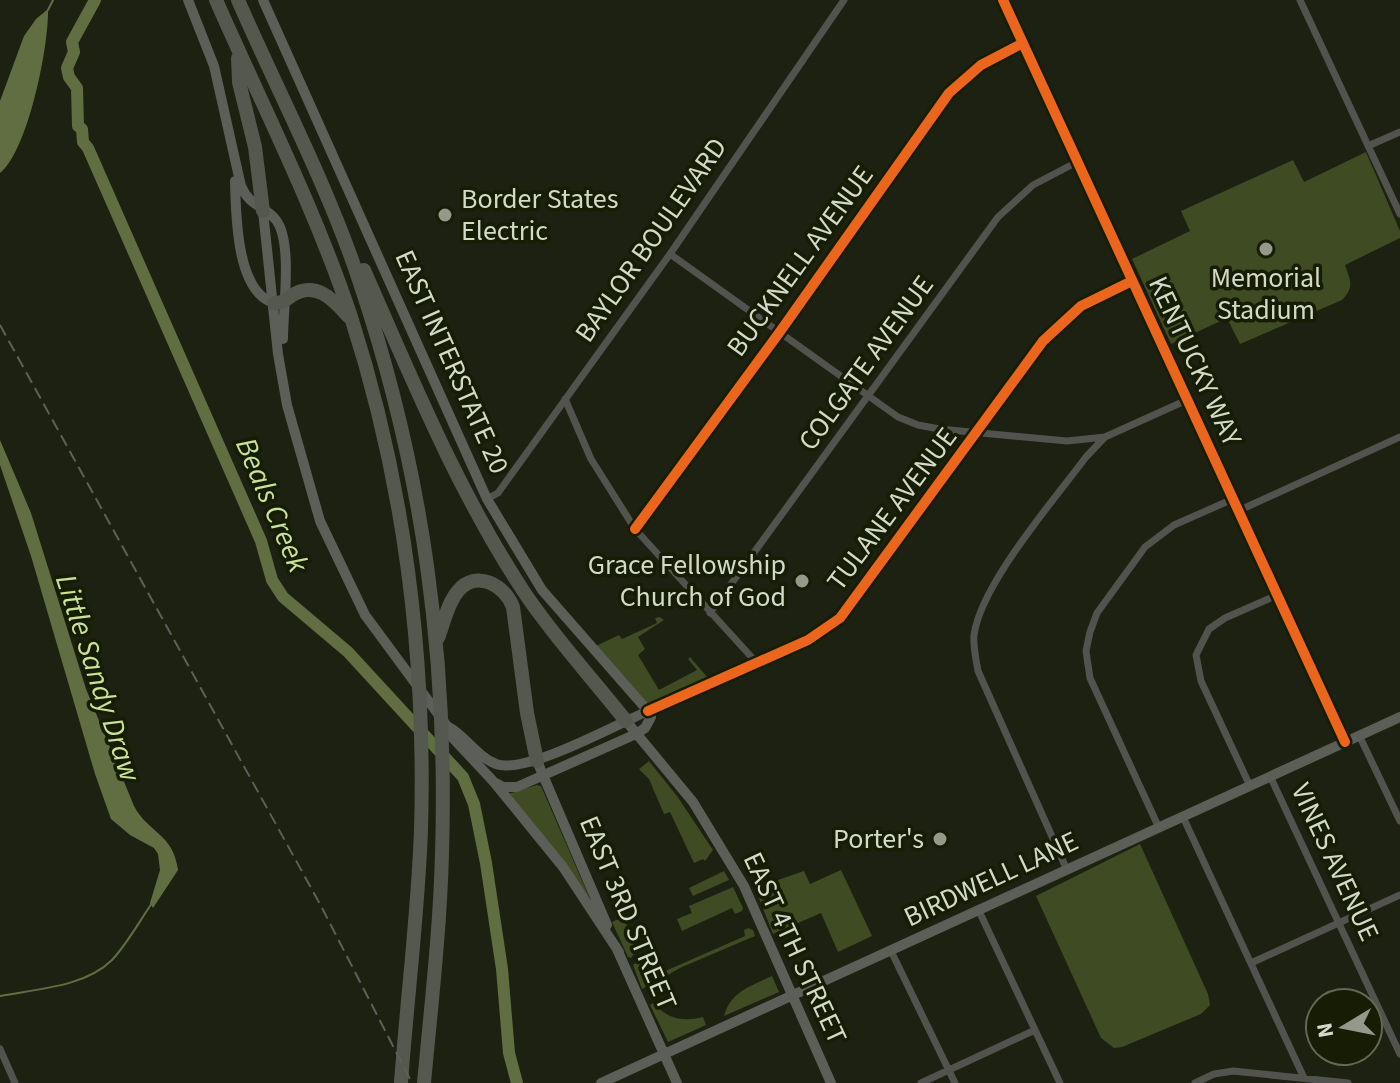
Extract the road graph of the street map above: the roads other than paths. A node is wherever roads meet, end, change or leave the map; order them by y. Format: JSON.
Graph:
{"nodes":[{"id":1,"x":188,"y":0,"type":"edge"},
{"id":2,"x":216,"y":0,"type":"edge"},
{"id":3,"x":238,"y":0,"type":"edge"},
{"id":4,"x":263,"y":0,"type":"edge"},
{"id":5,"x":831,"y":0,"type":"edge"},
{"id":6,"x":1003,"y":0,"type":"edge"},
{"id":7,"x":1300,"y":0,"type":"edge"},
{"id":8,"x":842,"y":3,"type":"edge"},
{"id":9,"x":1023,"y":43,"type":"junction"},
{"id":10,"x":237,"y":50,"type":"junction"},
{"id":11,"x":1400,"y":132,"type":"edge"},
{"id":12,"x":1368,"y":146,"type":"junction"},
{"id":13,"x":234,"y":155,"type":"junction"},
{"id":14,"x":1077,"y":162,"type":"junction"},
{"id":15,"x":263,"y":211,"type":"junction"},
{"id":16,"x":1400,"y":214,"type":"edge"},
{"id":17,"x":343,"y":236,"type":"junction"},
{"id":18,"x":670,"y":254,"type":"junction"},
{"id":19,"x":1132,"y":281,"type":"junction"},
{"id":20,"x":278,"y":303,"type":"junction"},
{"id":21,"x":352,"y":320,"type":"junction"},
{"id":22,"x":779,"y":333,"type":"junction"},
{"id":23,"x":869,"y":398,"type":"junction"},
{"id":24,"x":565,"y":399,"type":"junction"},
{"id":25,"x":1187,"y":400,"type":"junction"},
{"id":26,"x":978,"y":432,"type":"junction"},
{"id":27,"x":1105,"y":437,"type":"junction"},
{"id":28,"x":1400,"y":437,"type":"edge"},
{"id":29,"x":487,"y":499,"type":"junction"},
{"id":30,"x":1233,"y":499,"type":"junction"},
{"id":31,"x":1238,"y":511,"type":"junction"},
{"id":32,"x":635,"y":529,"type":"junction"},
{"id":33,"x":1275,"y":596,"type":"junction"},
{"id":34,"x":710,"y":613,"type":"junction"},
{"id":35,"x":438,"y":639,"type":"junction"},
{"id":36,"x":756,"y":662,"type":"junction"},
{"id":37,"x":648,"y":711,"type":"junction"},
{"id":38,"x":1400,"y":717,"type":"edge"},
{"id":39,"x":626,"y":721,"type":"junction"},
{"id":40,"x":447,"y":726,"type":"junction"},
{"id":41,"x":636,"y":734,"type":"junction"},
{"id":42,"x":1359,"y":735,"type":"junction"},
{"id":43,"x":1345,"y":742,"type":"junction"},
{"id":44,"x":537,"y":761,"type":"junction"},
{"id":45,"x":543,"y":776,"type":"junction"},
{"id":46,"x":1270,"y":776,"type":"junction"},
{"id":47,"x":493,"y":781,"type":"junction"},
{"id":48,"x":1250,"y":786,"type":"junction"},
{"id":49,"x":1183,"y":817,"type":"junction"},
{"id":50,"x":1400,"y":821,"type":"edge"},
{"id":51,"x":1159,"y":828,"type":"junction"},
{"id":52,"x":1067,"y":870,"type":"junction"},
{"id":53,"x":1400,"y":895,"type":"edge"},
{"id":54,"x":979,"y":911,"type":"junction"},
{"id":55,"x":1339,"y":922,"type":"junction"},
{"id":56,"x":891,"y":951,"type":"junction"},
{"id":57,"x":619,"y":952,"type":"junction"},
{"id":58,"x":1251,"y":963,"type":"junction"},
{"id":59,"x":792,"y":997,"type":"junction"},
{"id":60,"x":1035,"y":1030,"type":"junction"},
{"id":61,"x":0,"y":1049,"type":"edge"},
{"id":62,"x":1400,"y":1054,"type":"edge"},
{"id":63,"x":664,"y":1056,"type":"junction"},
{"id":64,"x":949,"y":1071,"type":"junction"},
{"id":65,"x":1304,"y":1078,"type":"junction"},
{"id":66,"x":15,"y":1083,"type":"edge"},
{"id":67,"x":401,"y":1083,"type":"edge"},
{"id":68,"x":424,"y":1083,"type":"edge"},
{"id":69,"x":601,"y":1083,"type":"edge"},
{"id":70,"x":677,"y":1083,"type":"edge"},
{"id":71,"x":831,"y":1083,"type":"edge"},
{"id":72,"x":921,"y":1083,"type":"edge"},
{"id":73,"x":955,"y":1083,"type":"edge"},
{"id":74,"x":1060,"y":1083,"type":"edge"},
{"id":75,"x":1195,"y":1083,"type":"edge"},
{"id":76,"x":1348,"y":1083,"type":"edge"}],
"edges":[{"from":1,"to":13,"type":"main road"},
{"from":2,"to":10,"type":"highway"},
{"from":3,"to":17,"type":"highway"},
{"from":4,"to":29,"type":"main road","name":"EAST INTERSTATE 20"},
{"from":5,"to":8,"type":"street"},
{"from":6,"to":9,"type":"street","name":"KENTUCKY WAY"},
{"from":7,"to":12,"type":"street"},
{"from":8,"to":18,"type":"street","name":"BAYLOR BOULEVARD"},
{"from":9,"to":14,"type":"street","name":"KENTUCKY WAY"},
{"from":9,"to":22,"type":"street","name":"BUCKNELL AVENUE"},
{"from":10,"to":15,"type":"highway"},
{"from":10,"to":21,"type":"highway"},
{"from":11,"to":12,"type":"street"},
{"from":12,"to":16,"type":"street"},
{"from":13,"to":15,"type":"main road"},
{"from":13,"to":20,"type":"main road"},
{"from":14,"to":19,"type":"street","name":"KENTUCKY WAY"},
{"from":14,"to":23,"type":"street","name":"COLGATE AVENUE"},
{"from":15,"to":20,"type":"main road"},
{"from":15,"to":20,"type":"main road"},
{"from":17,"to":35,"type":"highway"},
{"from":17,"to":39,"type":"highway"},
{"from":18,"to":22,"type":"street"},
{"from":18,"to":24,"type":"street","name":"BAYLOR BOULEVARD"},
{"from":19,"to":25,"type":"street","name":"KENTUCKY WAY"},
{"from":19,"to":26,"type":"street","name":"TULANE AVENUE"},
{"from":20,"to":21,"type":"highway"},
{"from":20,"to":40,"type":"main road"},
{"from":21,"to":67,"type":"highway"},
{"from":22,"to":23,"type":"street"},
{"from":22,"to":32,"type":"street","name":"BUCKNELL AVENUE"},
{"from":23,"to":26,"type":"street"},
{"from":23,"to":34,"type":"street","name":"COLGATE AVENUE"},
{"from":24,"to":29,"type":"street","name":"BAYLOR BOULEVARD"},
{"from":24,"to":32,"type":"street"},
{"from":25,"to":27,"type":"street"},
{"from":25,"to":30,"type":"street","name":"KENTUCKY WAY"},
{"from":26,"to":27,"type":"street"},
{"from":26,"to":36,"type":"street","name":"TULANE AVENUE"},
{"from":27,"to":52,"type":"street"},
{"from":28,"to":31,"type":"street"},
{"from":29,"to":37,"type":"main road","name":"EAST INTERSTATE 20"},
{"from":30,"to":31,"type":"street","name":"KENTUCKY WAY"},
{"from":30,"to":51,"type":"street"},
{"from":31,"to":33,"type":"street","name":"KENTUCKY WAY"},
{"from":32,"to":34,"type":"street"},
{"from":33,"to":43,"type":"street","name":"KENTUCKY WAY"},
{"from":33,"to":48,"type":"street"},
{"from":34,"to":36,"type":"street"},
{"from":35,"to":44,"type":"highway"},
{"from":35,"to":68,"type":"highway"},
{"from":36,"to":37,"type":"street","name":"TULANE AVENUE"},
{"from":37,"to":39,"type":"main road","name":"TULANE AVENUE"},
{"from":37,"to":41,"type":"main road"},
{"from":38,"to":42,"type":"main road","name":"BIRDWELL LANE"},
{"from":39,"to":41,"type":"main road","name":"EAST 4TH STREET"},
{"from":39,"to":44,"type":"main road","name":"TULANE AVENUE"},
{"from":40,"to":44,"type":"main road","name":"TULANE AVENUE"},
{"from":40,"to":47,"type":"main road"},
{"from":41,"to":45,"type":"main road"},
{"from":41,"to":59,"type":"main road","name":"EAST 4TH STREET"},
{"from":42,"to":43,"type":"main road","name":"BIRDWELL LANE"},
{"from":42,"to":50,"type":"street"},
{"from":43,"to":46,"type":"main road","name":"BIRDWELL LANE"},
{"from":44,"to":45,"type":"main road","name":"EAST 3RD STREET"},
{"from":45,"to":47,"type":"main road"},
{"from":45,"to":57,"type":"main road","name":"EAST 3RD STREET"},
{"from":46,"to":48,"type":"main road","name":"BIRDWELL LANE"},
{"from":46,"to":55,"type":"street","name":"VINES AVENUE"},
{"from":47,"to":57,"type":"main road"},
{"from":48,"to":49,"type":"main road","name":"BIRDWELL LANE"},
{"from":49,"to":51,"type":"main road","name":"BIRDWELL LANE"},
{"from":49,"to":58,"type":"street"},
{"from":51,"to":52,"type":"main road","name":"BIRDWELL LANE"},
{"from":52,"to":54,"type":"main road","name":"BIRDWELL LANE"},
{"from":53,"to":55,"type":"street"},
{"from":54,"to":56,"type":"main road","name":"BIRDWELL LANE"},
{"from":54,"to":60,"type":"street"},
{"from":55,"to":58,"type":"street"},
{"from":55,"to":62,"type":"street","name":"VINES AVENUE"},
{"from":56,"to":59,"type":"main road","name":"BIRDWELL LANE"},
{"from":56,"to":64,"type":"street"},
{"from":57,"to":63,"type":"main road","name":"EAST 3RD STREET"},
{"from":58,"to":65,"type":"street"},
{"from":59,"to":63,"type":"main road","name":"BIRDWELL LANE"},
{"from":59,"to":71,"type":"main road","name":"EAST 4TH STREET"},
{"from":60,"to":64,"type":"street"},
{"from":60,"to":74,"type":"street"},
{"from":61,"to":66,"type":"street"},
{"from":63,"to":69,"type":"main road","name":"BIRDWELL LANE"},
{"from":63,"to":70,"type":"main road","name":"EAST 3RD STREET"},
{"from":64,"to":72,"type":"street"},
{"from":64,"to":73,"type":"street"},
{"from":65,"to":75,"type":"street"},
{"from":65,"to":76,"type":"street"}]}
